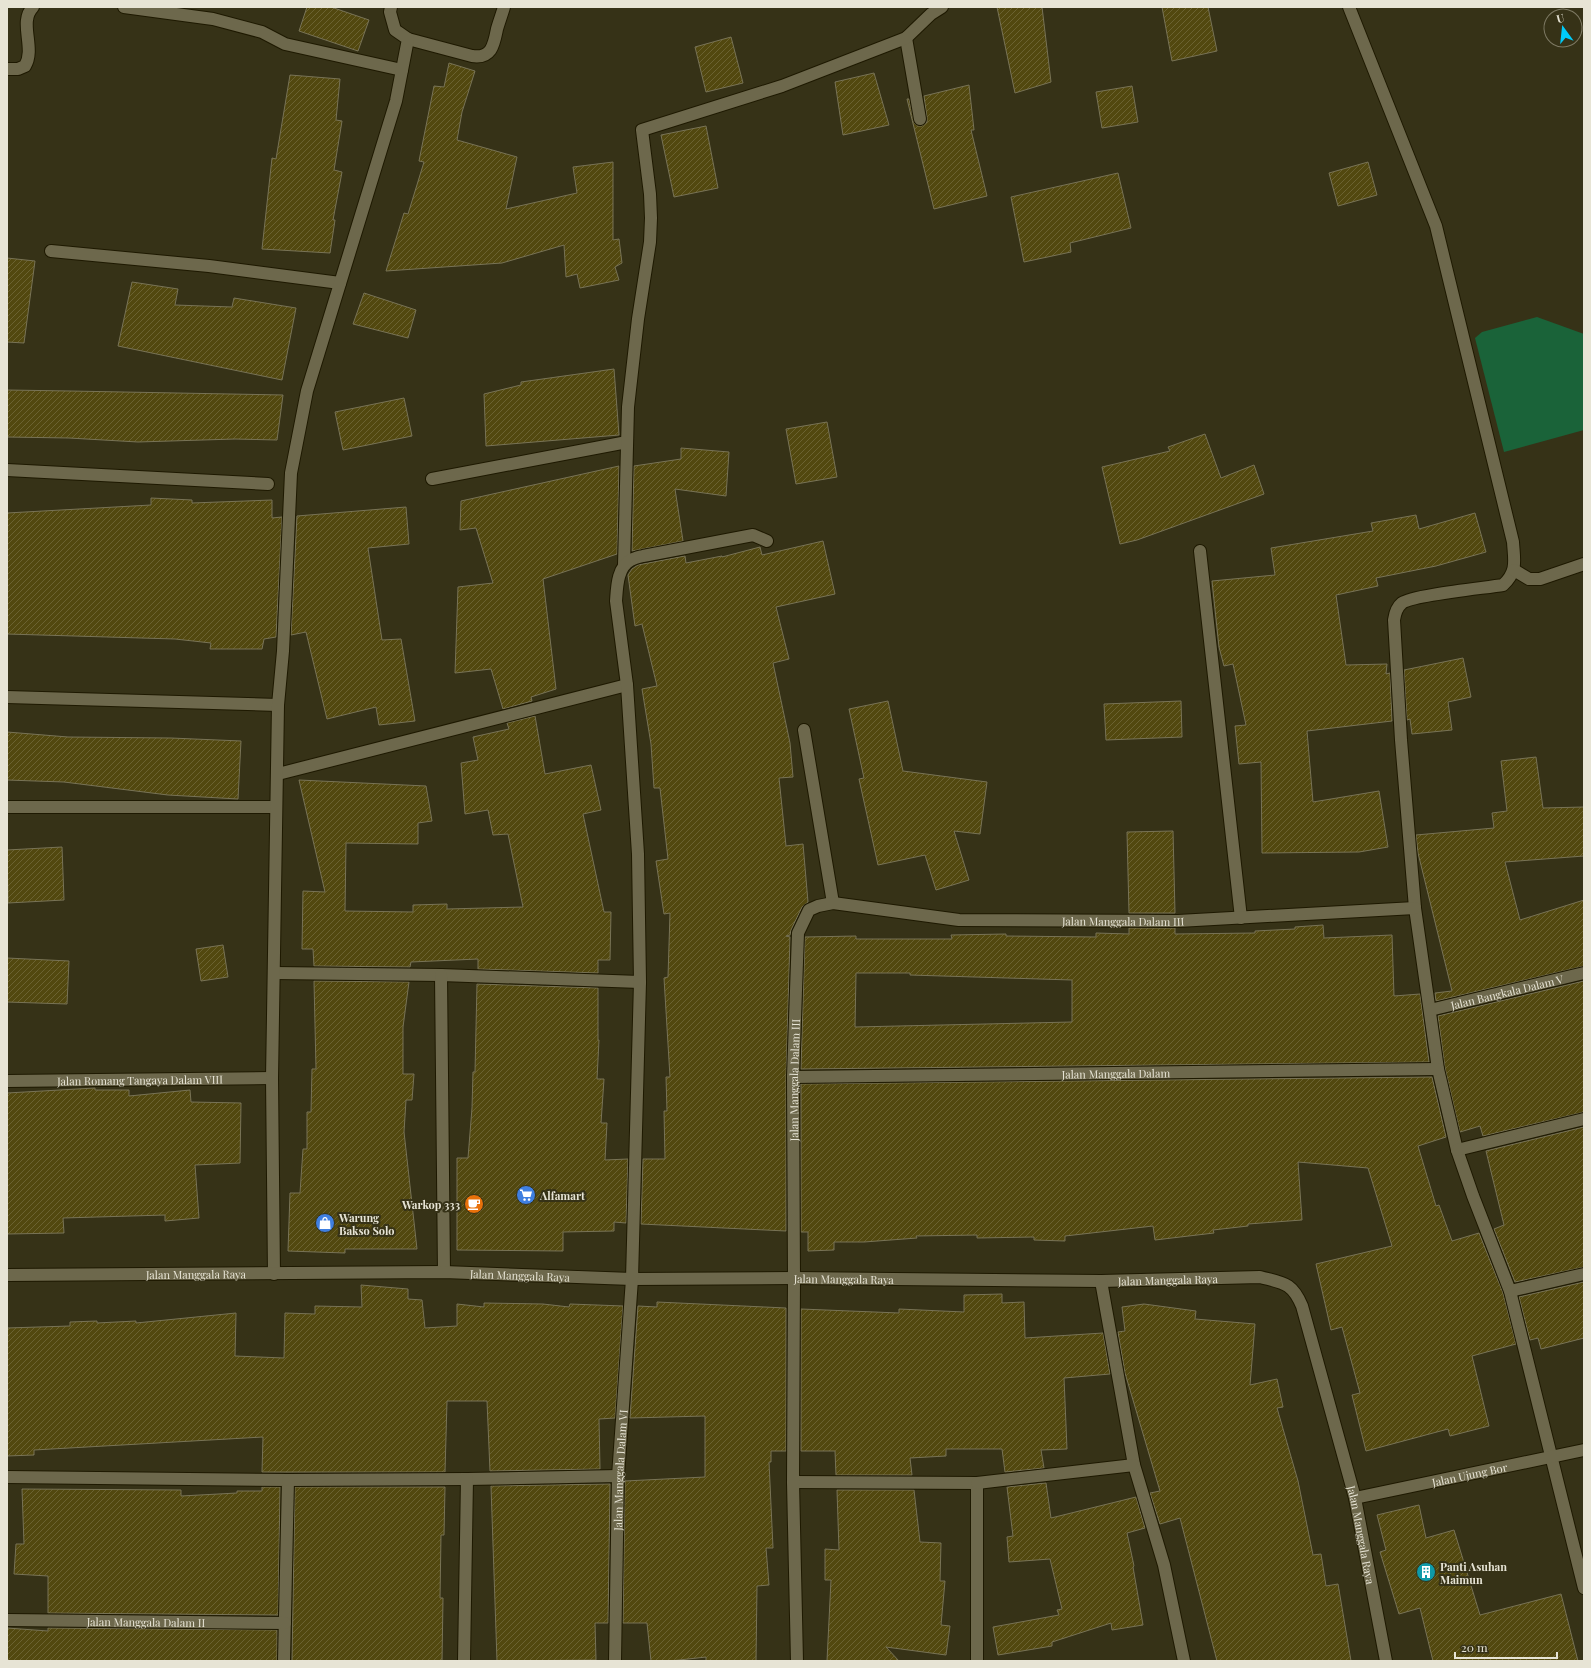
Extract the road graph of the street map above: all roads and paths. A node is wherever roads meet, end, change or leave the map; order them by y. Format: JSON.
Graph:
{"nodes":[{"id":1,"x":32,"y":7,"type":"edge"},
{"id":2,"x":124,"y":7,"type":"edge"},
{"id":3,"x":391,"y":7,"type":"edge"},
{"id":4,"x":504,"y":7,"type":"edge"},
{"id":5,"x":942,"y":7,"type":"edge"},
{"id":6,"x":1349,"y":7,"type":"edge"},
{"id":7,"x":906,"y":38,"type":"junction"},
{"id":8,"x":408,"y":39,"type":"junction"},
{"id":9,"x":7,"y":69,"type":"edge"},
{"id":10,"x":402,"y":70,"type":"junction"},
{"id":11,"x":920,"y":119,"type":"dead end"},
{"id":12,"x":51,"y":251,"type":"dead end"},
{"id":13,"x":340,"y":283,"type":"junction"},
{"id":14,"x":627,"y":442,"type":"junction"},
{"id":15,"x":7,"y":470,"type":"edge"},
{"id":16,"x":432,"y":480,"type":"dead end"},
{"id":17,"x":268,"y":484,"type":"dead end"},
{"id":18,"x":767,"y":541,"type":"dead end"},
{"id":19,"x":1200,"y":550,"type":"dead end"},
{"id":20,"x":1584,"y":564,"type":"edge"},
{"id":21,"x":624,"y":565,"type":"junction"},
{"id":22,"x":1514,"y":570,"type":"junction"},
{"id":23,"x":627,"y":685,"type":"junction"},
{"id":24,"x":7,"y":697,"type":"edge"},
{"id":25,"x":278,"y":705,"type":"junction"},
{"id":26,"x":804,"y":730,"type":"dead end"},
{"id":27,"x":278,"y":774,"type":"junction"},
{"id":28,"x":7,"y":807,"type":"edge"},
{"id":29,"x":276,"y":807,"type":"junction"},
{"id":30,"x":833,"y":903,"type":"junction"},
{"id":31,"x":1415,"y":908,"type":"junction"},
{"id":32,"x":1241,"y":918,"type":"junction"},
{"id":33,"x":274,"y":973,"type":"junction"},
{"id":34,"x":1584,"y":973,"type":"edge"},
{"id":35,"x":441,"y":975,"type":"junction"},
{"id":36,"x":640,"y":982,"type":"junction"},
{"id":37,"x":1430,"y":1010,"type":"junction"},
{"id":38,"x":1438,"y":1069,"type":"junction"},
{"id":39,"x":793,"y":1077,"type":"junction"},
{"id":40,"x":272,"y":1078,"type":"junction"},
{"id":41,"x":7,"y":1081,"type":"edge"},
{"id":42,"x":1584,"y":1119,"type":"edge"},
{"id":43,"x":1457,"y":1150,"type":"junction"},
{"id":44,"x":444,"y":1272,"type":"junction"},
{"id":45,"x":274,"y":1274,"type":"junction"},
{"id":46,"x":1584,"y":1274,"type":"edge"},
{"id":47,"x":7,"y":1275,"type":"edge"},
{"id":48,"x":794,"y":1278,"type":"junction"},
{"id":49,"x":632,"y":1279,"type":"junction"},
{"id":50,"x":1101,"y":1281,"type":"junction"},
{"id":51,"x":1510,"y":1292,"type":"junction"},
{"id":52,"x":1584,"y":1450,"type":"edge"},
{"id":53,"x":1550,"y":1458,"type":"junction"},
{"id":54,"x":1134,"y":1465,"type":"junction"},
{"id":55,"x":618,"y":1476,"type":"junction"},
{"id":56,"x":7,"y":1477,"type":"edge"},
{"id":57,"x":467,"y":1479,"type":"junction"},
{"id":58,"x":288,"y":1480,"type":"junction"},
{"id":59,"x":793,"y":1482,"type":"junction"},
{"id":60,"x":977,"y":1483,"type":"junction"},
{"id":61,"x":1355,"y":1498,"type":"junction"},
{"id":62,"x":1584,"y":1588,"type":"edge"},
{"id":63,"x":7,"y":1620,"type":"edge"},
{"id":64,"x":285,"y":1623,"type":"junction"},
{"id":65,"x":284,"y":1661,"type":"edge"},
{"id":66,"x":464,"y":1661,"type":"edge"},
{"id":67,"x":615,"y":1661,"type":"edge"},
{"id":68,"x":797,"y":1661,"type":"edge"},
{"id":69,"x":977,"y":1661,"type":"edge"},
{"id":70,"x":1184,"y":1661,"type":"edge"},
{"id":71,"x":1386,"y":1661,"type":"edge"}],
"edges":[{"from":1,"to":9,"type":"street"},
{"from":2,"to":10,"type":"street"},
{"from":3,"to":8,"type":"street"},
{"from":4,"to":8,"type":"street"},
{"from":5,"to":7,"type":"street"},
{"from":6,"to":22,"type":"street"},
{"from":7,"to":11,"type":"street"},
{"from":7,"to":14,"type":"street","name":"Jalan Manggala Dalam VI"},
{"from":8,"to":10,"type":"street"},
{"from":10,"to":13,"type":"street"},
{"from":12,"to":13,"type":"street"},
{"from":13,"to":25,"type":"street"},
{"from":14,"to":16,"type":"street"},
{"from":14,"to":21,"type":"street","name":"Jalan Manggala Dalam VI"},
{"from":15,"to":17,"type":"street"},
{"from":18,"to":21,"type":"street"},
{"from":19,"to":32,"type":"street"},
{"from":20,"to":22,"type":"street"},
{"from":21,"to":23,"type":"street","name":"Jalan Manggala Dalam VI"},
{"from":22,"to":31,"type":"street"},
{"from":23,"to":27,"type":"street"},
{"from":23,"to":36,"type":"street","name":"Jalan Manggala Dalam VI"},
{"from":24,"to":25,"type":"street"},
{"from":25,"to":27,"type":"street"},
{"from":26,"to":30,"type":"street"},
{"from":27,"to":29,"type":"street"},
{"from":28,"to":29,"type":"street"},
{"from":29,"to":33,"type":"street"},
{"from":30,"to":32,"type":"street","name":"Jalan Manggala Dalam III"},
{"from":30,"to":39,"type":"street","name":"Jalan Manggala Dalam III"},
{"from":31,"to":32,"type":"street","name":"Jalan Manggala Dalam III"},
{"from":31,"to":37,"type":"street"},
{"from":33,"to":35,"type":"street"},
{"from":33,"to":40,"type":"street"},
{"from":34,"to":37,"type":"street","name":"Jalan Bangkala Dalam V"},
{"from":35,"to":36,"type":"street"},
{"from":35,"to":44,"type":"street"},
{"from":36,"to":49,"type":"street","name":"Jalan Manggala Dalam VI"},
{"from":37,"to":38,"type":"street"},
{"from":38,"to":39,"type":"street","name":"Jalan Manggala Dalam"},
{"from":38,"to":43,"type":"street"},
{"from":39,"to":48,"type":"street","name":"Jalan Manggala Dalam III"},
{"from":40,"to":41,"type":"street","name":"Jalan Romang Tangaya Dalam VIII"},
{"from":40,"to":45,"type":"street"},
{"from":42,"to":43,"type":"street"},
{"from":43,"to":51,"type":"street"},
{"from":44,"to":45,"type":"street","name":"Jalan Manggala Raya"},
{"from":44,"to":49,"type":"street","name":"Jalan Manggala Raya"},
{"from":45,"to":47,"type":"street","name":"Jalan Manggala Raya"},
{"from":46,"to":51,"type":"street"},
{"from":48,"to":49,"type":"street","name":"Jalan Manggala Raya"},
{"from":48,"to":50,"type":"street","name":"Jalan Manggala Raya"},
{"from":48,"to":59,"type":"street","name":"Jalan Manggala Dalam III"},
{"from":49,"to":55,"type":"street","name":"Jalan Manggala Dalam VI"},
{"from":50,"to":54,"type":"street"},
{"from":50,"to":61,"type":"street","name":"Jalan Manggala Raya"},
{"from":51,"to":53,"type":"street"},
{"from":52,"to":53,"type":"street","name":"Jalan Ujung Bor"},
{"from":53,"to":61,"type":"street","name":"Jalan Ujung Bor"},
{"from":53,"to":62,"type":"street"},
{"from":54,"to":60,"type":"street"},
{"from":54,"to":70,"type":"street"},
{"from":55,"to":57,"type":"street"},
{"from":55,"to":67,"type":"street","name":"Jalan Manggala Dalam VI"},
{"from":56,"to":58,"type":"street"},
{"from":57,"to":58,"type":"street"},
{"from":57,"to":66,"type":"street"},
{"from":58,"to":64,"type":"street"},
{"from":59,"to":60,"type":"street"},
{"from":59,"to":68,"type":"street","name":"Jalan Manggala Dalam III"},
{"from":60,"to":69,"type":"street"},
{"from":61,"to":71,"type":"street","name":"Jalan Manggala Raya"},
{"from":63,"to":64,"type":"street","name":"Jalan Manggala Dalam II"},
{"from":64,"to":65,"type":"street"}]}
